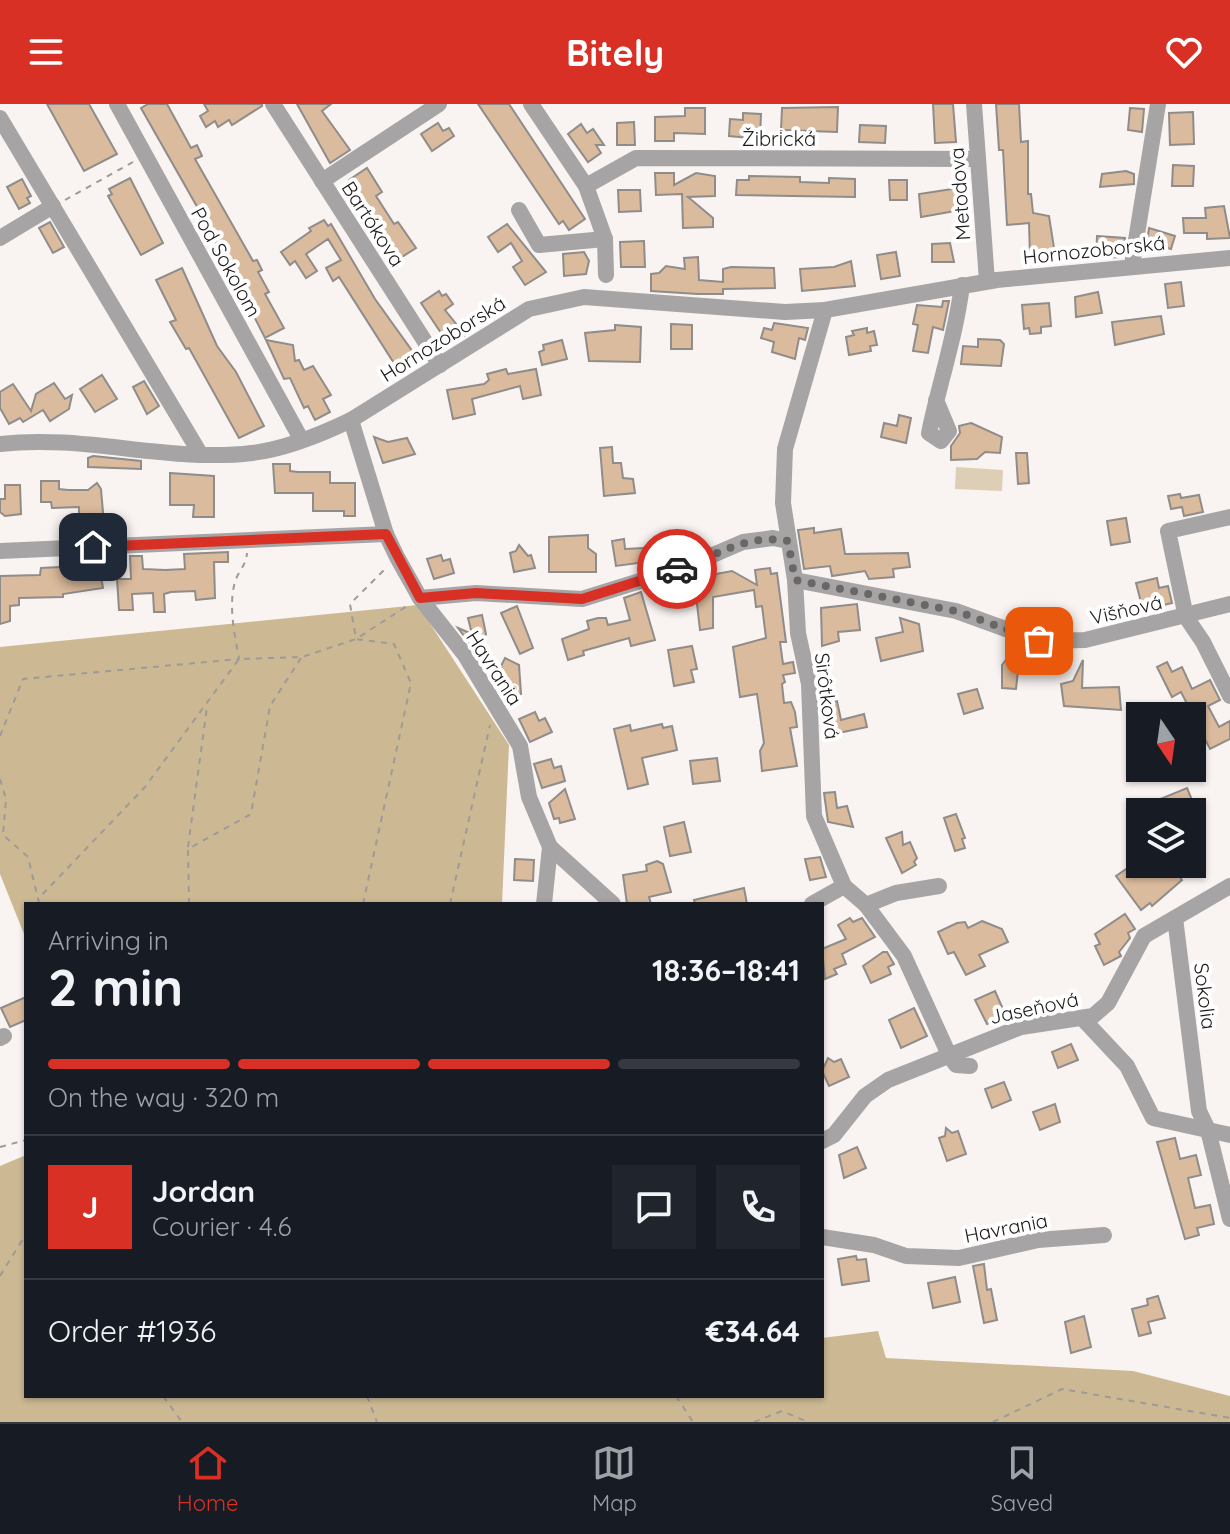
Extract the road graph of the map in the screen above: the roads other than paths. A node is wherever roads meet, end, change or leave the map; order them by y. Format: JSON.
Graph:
{"nodes":[{"id":1,"x":117,"y":104,"type":"edge"},
{"id":2,"x":273,"y":104,"type":"edge"},
{"id":3,"x":439,"y":104,"type":"edge"},
{"id":4,"x":531,"y":104,"type":"edge"},
{"id":5,"x":974,"y":104,"type":"edge"},
{"id":6,"x":1158,"y":104,"type":"edge"},
{"id":7,"x":0,"y":118,"type":"edge"},
{"id":8,"x":978,"y":159,"type":"junction"},
{"id":9,"x":322,"y":181,"type":"junction"},
{"id":10,"x":586,"y":186,"type":"junction"},
{"id":11,"x":53,"y":206,"type":"junction"},
{"id":12,"x":519,"y":210,"type":"dead end"},
{"id":13,"x":0,"y":238,"type":"edge"},
{"id":14,"x":605,"y":239,"type":"junction"},
{"id":15,"x":1230,"y":258,"type":"edge"},
{"id":16,"x":1132,"y":265,"type":"junction"},
{"id":17,"x":606,"y":275,"type":"dead end"},
{"id":18,"x":987,"y":281,"type":"junction"},
{"id":19,"x":962,"y":285,"type":"junction"},
{"id":20,"x":825,"y":310,"type":"junction"},
{"id":21,"x":440,"y":365,"type":"junction"},
{"id":22,"x":936,"y":400,"type":"dead end"},
{"id":23,"x":351,"y":420,"type":"junction"},
{"id":24,"x":301,"y":439,"type":"junction"},
{"id":25,"x":0,"y":444,"type":"edge"},
{"id":26,"x":201,"y":455,"type":"junction"},
{"id":27,"x":1230,"y":517,"type":"edge"},
{"id":28,"x":386,"y":534,"type":"junction"},
{"id":29,"x":788,"y":541,"type":"junction"},
{"id":30,"x":0,"y":551,"type":"edge"},
{"id":31,"x":795,"y":580,"type":"junction"},
{"id":32,"x":420,"y":598,"type":"junction"},
{"id":33,"x":1230,"y":604,"type":"edge"},
{"id":34,"x":1186,"y":617,"type":"junction"},
{"id":35,"x":1230,"y":696,"type":"edge"},
{"id":36,"x":550,"y":847,"type":"junction"},
{"id":37,"x":844,"y":886,"type":"junction"},
{"id":38,"x":939,"y":886,"type":"dead end"},
{"id":39,"x":1230,"y":886,"type":"edge"},
{"id":40,"x":544,"y":902,"type":"edge"},
{"id":41,"x":611,"y":902,"type":"edge"},
{"id":42,"x":816,"y":902,"type":"edge"},
{"id":43,"x":866,"y":905,"type":"junction"},
{"id":44,"x":1175,"y":918,"type":"junction"},
{"id":45,"x":1083,"y":1019,"type":"junction"},
{"id":46,"x":949,"y":1055,"type":"junction"},
{"id":47,"x":970,"y":1066,"type":"dead end"},
{"id":48,"x":1208,"y":1130,"type":"junction"},
{"id":49,"x":1230,"y":1135,"type":"edge"},
{"id":50,"x":824,"y":1140,"type":"edge"},
{"id":51,"x":1230,"y":1219,"type":"edge"},
{"id":52,"x":1104,"y":1235,"type":"dead end"},
{"id":53,"x":824,"y":1237,"type":"edge"}],
"edges":[{"from":1,"to":24,"type":"street","name":"Pod Sokolom"},
{"from":2,"to":9,"type":"street","name":"Bartókova"},
{"from":3,"to":9,"type":"street"},
{"from":4,"to":10,"type":"street"},
{"from":5,"to":8,"type":"street","name":"Metodova"},
{"from":6,"to":16,"type":"street"},
{"from":7,"to":11,"type":"street"},
{"from":8,"to":10,"type":"street","name":"Žibrická"},
{"from":8,"to":18,"type":"street","name":"Metodova"},
{"from":9,"to":21,"type":"street","name":"Bartókova"},
{"from":10,"to":14,"type":"street"},
{"from":11,"to":13,"type":"street"},
{"from":11,"to":26,"type":"street"},
{"from":12,"to":14,"type":"street"},
{"from":14,"to":17,"type":"street"},
{"from":15,"to":16,"type":"street","name":"Hornozoborská"},
{"from":16,"to":18,"type":"street","name":"Hornozoborská"},
{"from":18,"to":19,"type":"street","name":"Hornozoborská"},
{"from":19,"to":20,"type":"street","name":"Hornozoborská"},
{"from":19,"to":22,"type":"street"},
{"from":20,"to":21,"type":"street","name":"Hornozoborská"},
{"from":20,"to":29,"type":"street","name":"Sirôtková"},
{"from":21,"to":23,"type":"street","name":"Hornozoborská"},
{"from":23,"to":24,"type":"street","name":"Hornozoborská"},
{"from":23,"to":28,"type":"street","name":"Havrania"},
{"from":24,"to":26,"type":"street","name":"Hornozoborská"},
{"from":25,"to":26,"type":"street","name":"Hornozoborská"},
{"from":27,"to":34,"type":"street","name":"Višňová"},
{"from":28,"to":30,"type":"street"},
{"from":28,"to":32,"type":"street","name":"Havrania"},
{"from":29,"to":31,"type":"street","name":"Sirôtková"},
{"from":29,"to":32,"type":"street"},
{"from":31,"to":34,"type":"street","name":"Višňová"},
{"from":31,"to":37,"type":"street","name":"Sirôtková"},
{"from":32,"to":36,"type":"street","name":"Havrania"},
{"from":33,"to":34,"type":"street","name":"Višňová"},
{"from":34,"to":35,"type":"street"},
{"from":36,"to":40,"type":"street","name":"Havrania"},
{"from":36,"to":41,"type":"street"},
{"from":37,"to":42,"type":"street"},
{"from":37,"to":43,"type":"street","name":"Sirôtková"},
{"from":38,"to":43,"type":"street"},
{"from":39,"to":44,"type":"street","name":"Jaseňová"},
{"from":43,"to":46,"type":"street","name":"Sirôtková"},
{"from":44,"to":45,"type":"street","name":"Jaseňová"},
{"from":44,"to":48,"type":"street","name":"Sokolia"},
{"from":45,"to":46,"type":"street","name":"Jaseňová"},
{"from":45,"to":48,"type":"street"},
{"from":46,"to":47,"type":"street"},
{"from":46,"to":50,"type":"street","name":"Jaseňová"},
{"from":48,"to":49,"type":"street"},
{"from":48,"to":51,"type":"street","name":"Sokolia"},
{"from":52,"to":53,"type":"street","name":"Havrania"}]}
